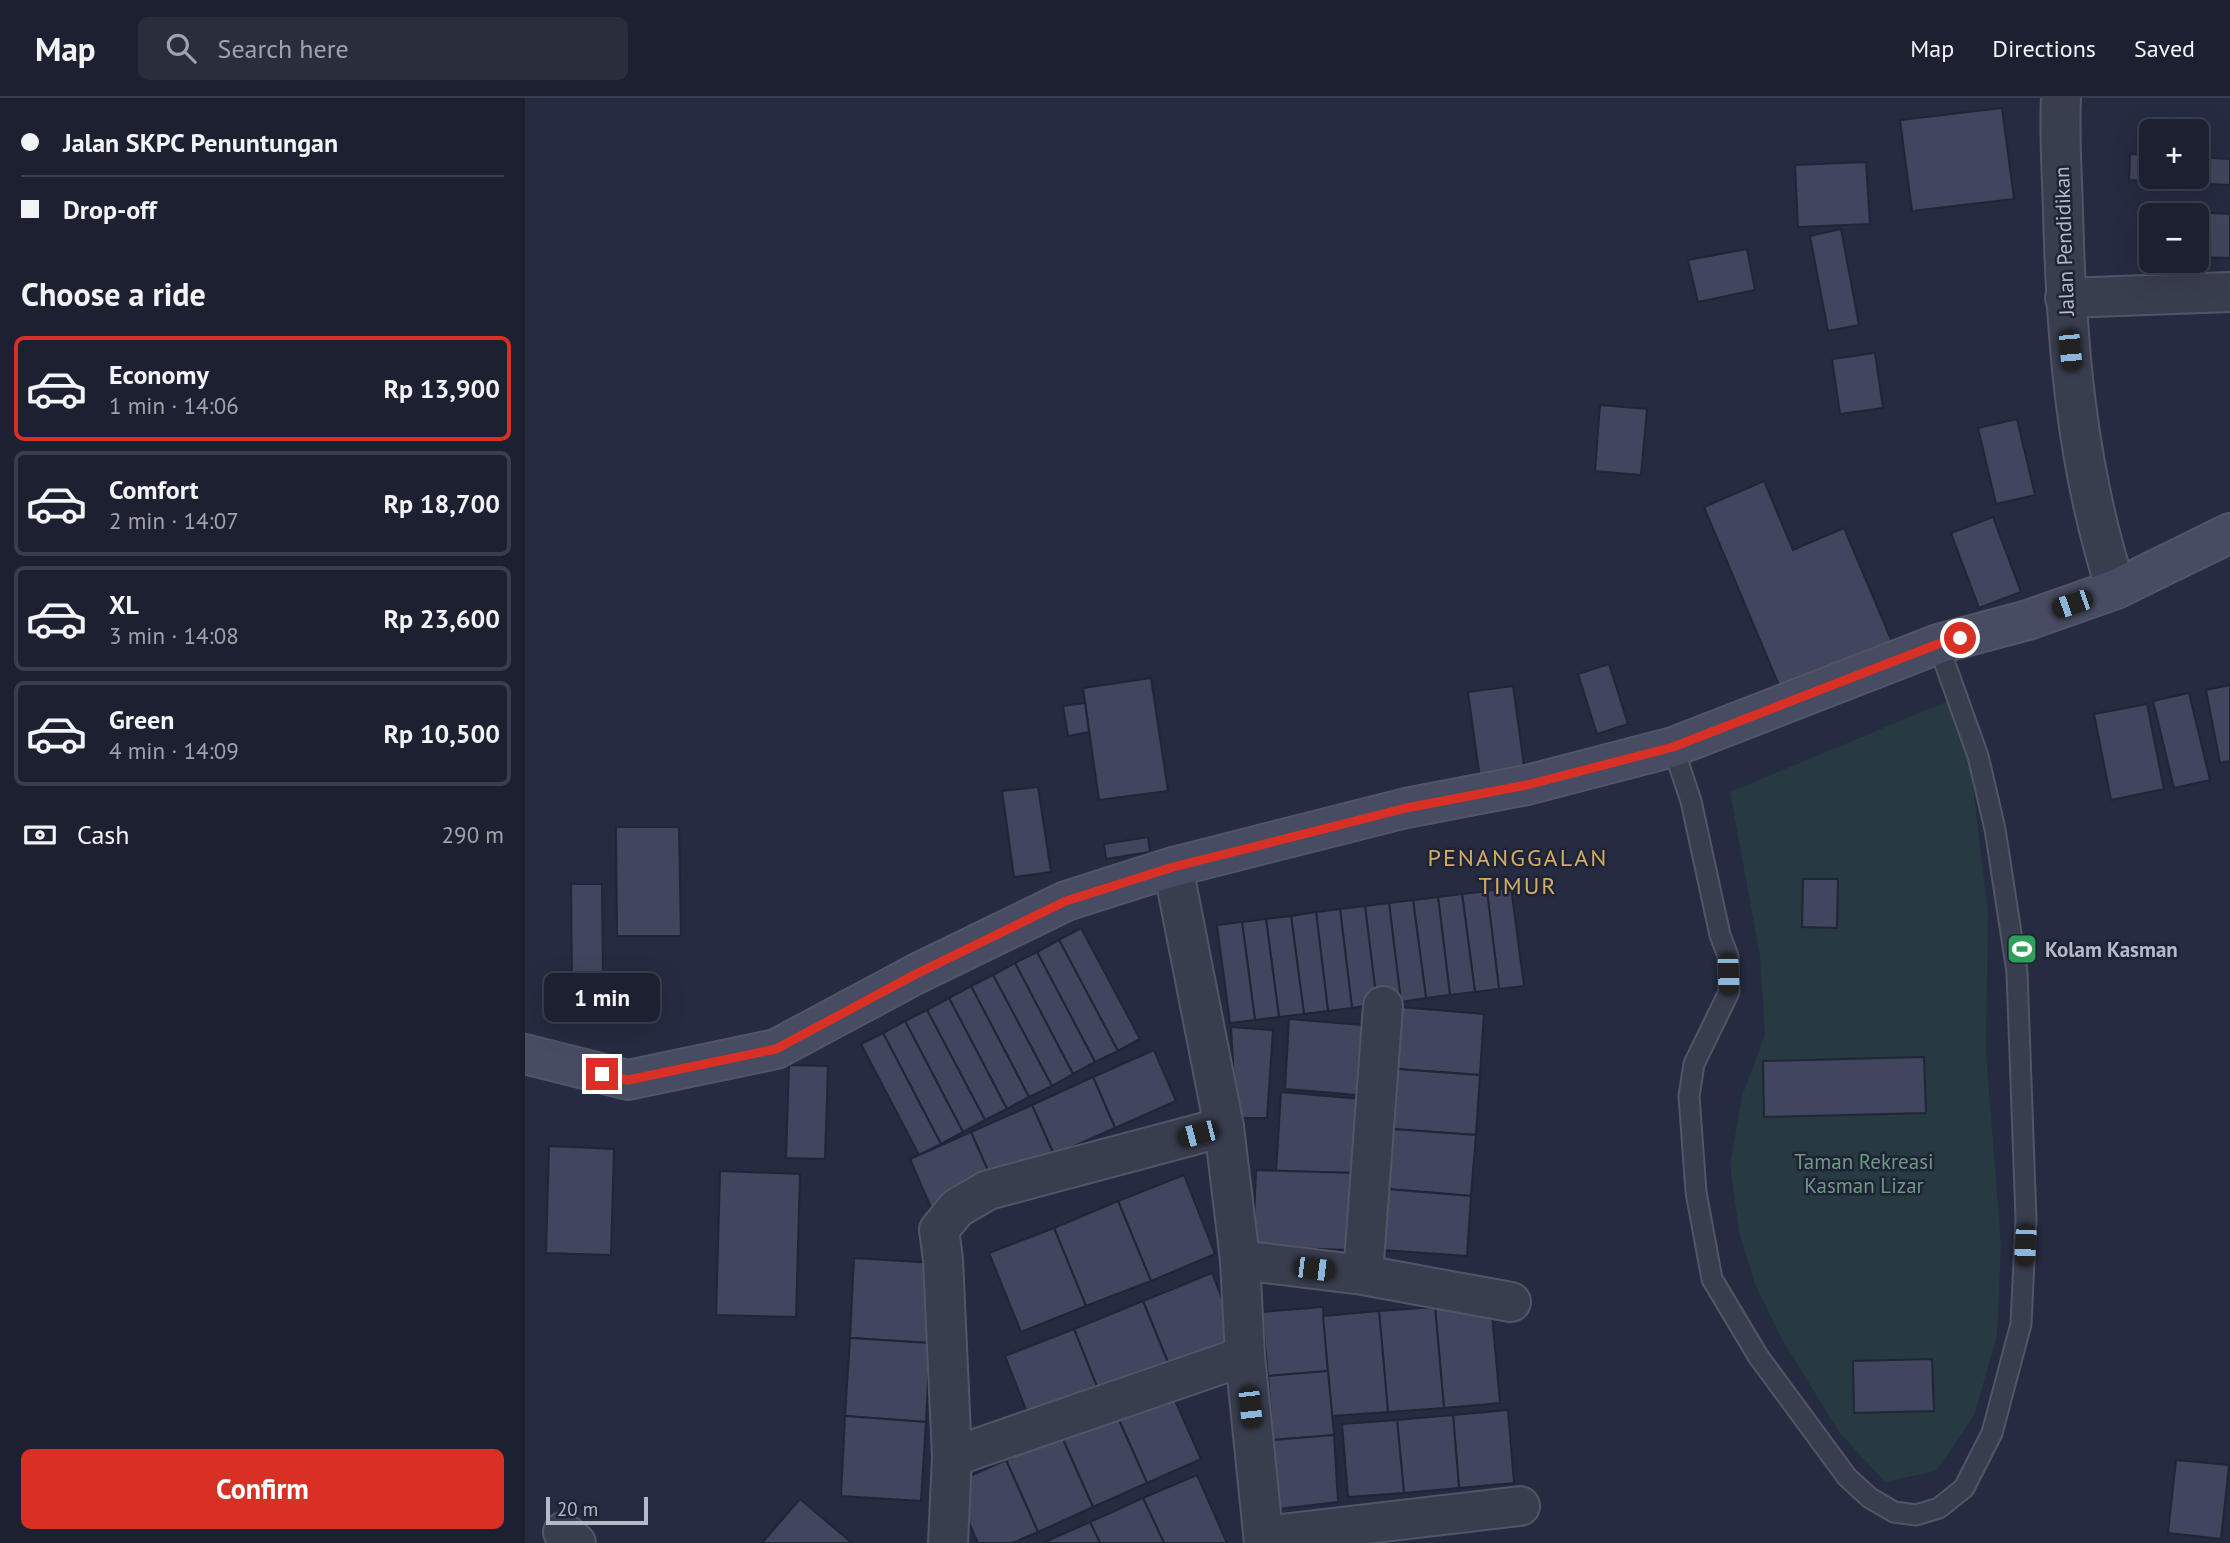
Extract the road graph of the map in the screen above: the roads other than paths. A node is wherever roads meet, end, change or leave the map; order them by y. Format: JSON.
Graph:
{"nodes":[{"id":1,"x":2061,"y":98,"type":"edge"},
{"id":2,"x":2230,"y":292,"type":"edge"},
{"id":3,"x":2065,"y":298,"type":"junction"},
{"id":4,"x":2230,"y":533,"type":"edge"},
{"id":5,"x":2116,"y":589,"type":"junction"},
{"id":6,"x":1938,"y":644,"type":"junction"},
{"id":7,"x":1673,"y":747,"type":"junction"},
{"id":8,"x":1173,"y":867,"type":"junction"},
{"id":9,"x":1383,"y":1006,"type":"dead end"},
{"id":10,"x":525,"y":1055,"type":"edge"},
{"id":11,"x":1224,"y":1127,"type":"junction"},
{"id":12,"x":1240,"y":1260,"type":"junction"},
{"id":13,"x":1363,"y":1275,"type":"junction"},
{"id":14,"x":1511,"y":1302,"type":"dead end"},
{"id":15,"x":1245,"y":1356,"type":"junction"},
{"id":16,"x":952,"y":1457,"type":"junction"},
{"id":17,"x":1520,"y":1506,"type":"dead end"},
{"id":18,"x":1264,"y":1539,"type":"edge"},
{"id":19,"x":948,"y":1543,"type":"edge"}],
"edges":[{"from":1,"to":3,"type":"street","name":"Jalan Pendidikan"},
{"from":2,"to":3,"type":"street"},
{"from":3,"to":5,"type":"street","name":"Jalan Pendidikan"},
{"from":4,"to":5,"type":"street"},
{"from":5,"to":6,"type":"street"},
{"from":6,"to":7,"type":"street"},
{"from":6,"to":7,"type":"lane"},
{"from":7,"to":8,"type":"street"},
{"from":8,"to":10,"type":"street"},
{"from":8,"to":11,"type":"street"},
{"from":9,"to":13,"type":"street"},
{"from":11,"to":12,"type":"street"},
{"from":11,"to":16,"type":"street"},
{"from":12,"to":13,"type":"street"},
{"from":12,"to":15,"type":"street"},
{"from":13,"to":14,"type":"street"},
{"from":15,"to":16,"type":"street"},
{"from":15,"to":18,"type":"street"},
{"from":16,"to":19,"type":"street"},
{"from":17,"to":18,"type":"street"}]}
